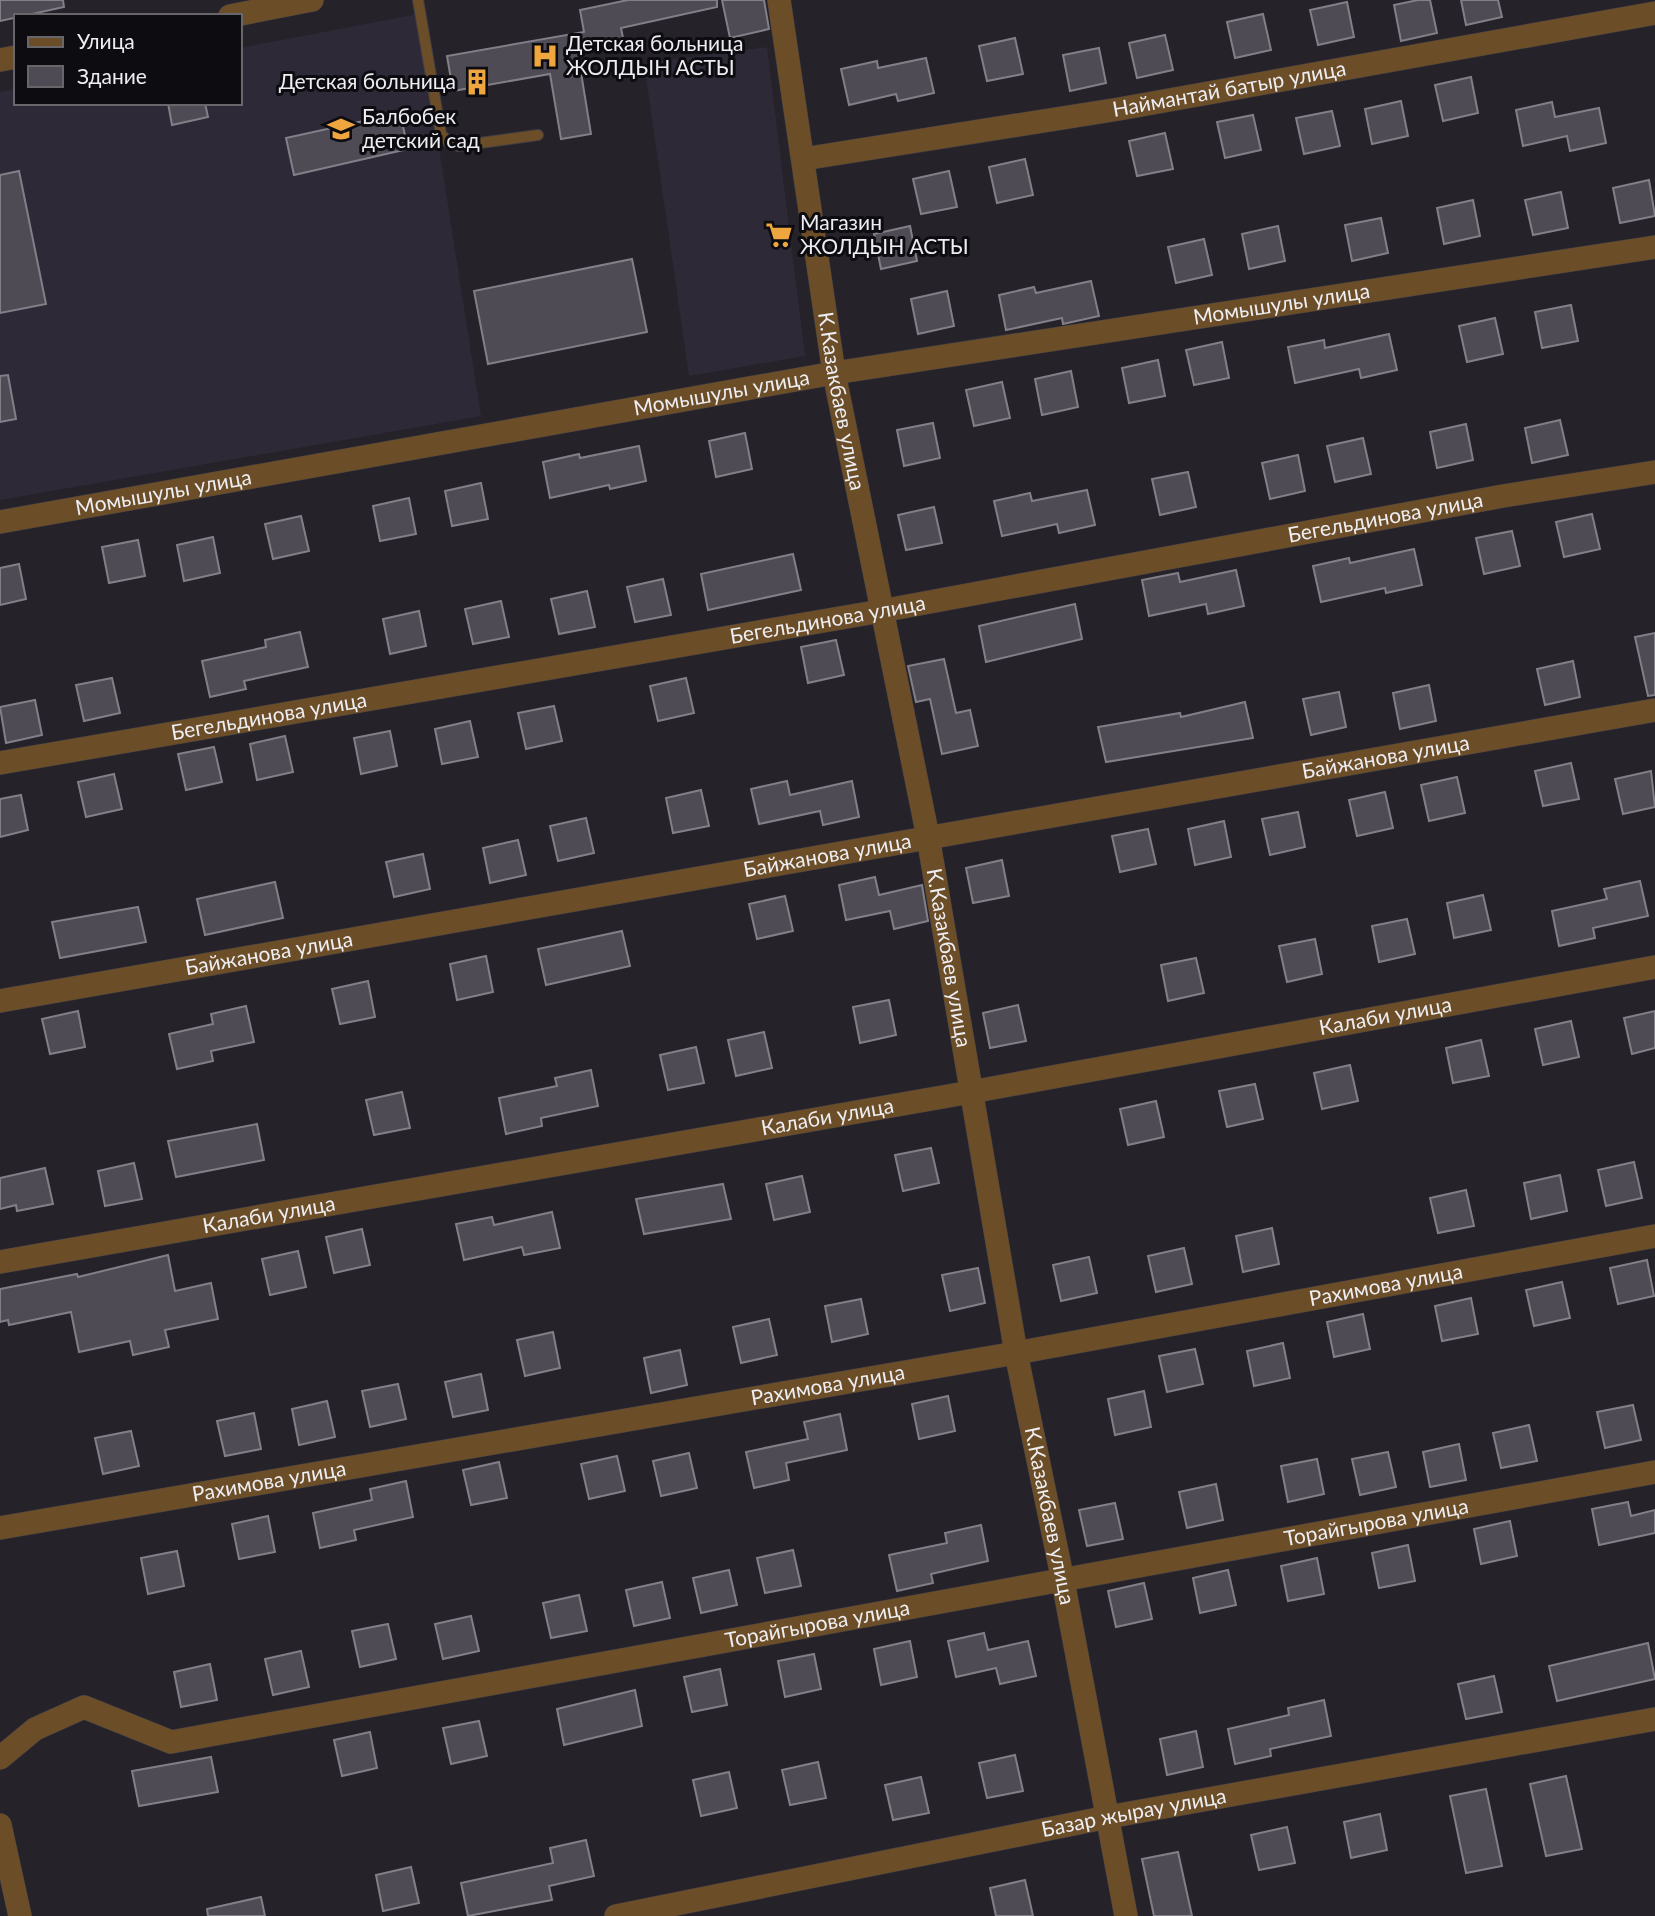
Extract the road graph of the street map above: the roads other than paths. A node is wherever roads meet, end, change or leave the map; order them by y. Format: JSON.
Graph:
{"nodes":[{"id":1,"x":312,"y":0,"type":"edge"},
{"id":2,"x":418,"y":0,"type":"edge"},
{"id":3,"x":779,"y":0,"type":"edge"},
{"id":4,"x":1655,"y":13,"type":"edge"},
{"id":5,"x":240,"y":14,"type":"edge"},
{"id":6,"x":538,"y":135,"type":"dead end"},
{"id":7,"x":803,"y":159,"type":"junction"},
{"id":8,"x":1655,"y":247,"type":"edge"},
{"id":9,"x":834,"y":373,"type":"junction"},
{"id":10,"x":1655,"y":472,"type":"edge"},
{"id":11,"x":0,"y":522,"type":"edge"},
{"id":12,"x":881,"y":611,"type":"junction"},
{"id":13,"x":1655,"y":710,"type":"edge"},
{"id":14,"x":0,"y":763,"type":"edge"},
{"id":15,"x":928,"y":837,"type":"junction"},
{"id":16,"x":1655,"y":967,"type":"edge"},
{"id":17,"x":0,"y":1001,"type":"edge"},
{"id":18,"x":971,"y":1092,"type":"junction"},
{"id":19,"x":1655,"y":1236,"type":"edge"},
{"id":20,"x":0,"y":1262,"type":"edge"},
{"id":21,"x":1016,"y":1353,"type":"junction"},
{"id":22,"x":1655,"y":1472,"type":"edge"},
{"id":23,"x":0,"y":1528,"type":"edge"},
{"id":24,"x":1063,"y":1580,"type":"junction"},
{"id":25,"x":1655,"y":1719,"type":"edge"},
{"id":26,"x":0,"y":1758,"type":"edge"},
{"id":27,"x":1108,"y":1817,"type":"junction"},
{"id":28,"x":0,"y":1825,"type":"edge"},
{"id":29,"x":20,"y":1916,"type":"edge"},
{"id":30,"x":617,"y":1916,"type":"edge"},
{"id":31,"x":1126,"y":1916,"type":"edge"}],
"edges":[{"from":1,"to":5,"type":"street"},
{"from":2,"to":6,"type":"lane"},
{"from":3,"to":7,"type":"street","name":"К.Казакбаев улица"},
{"from":4,"to":7,"type":"street","name":"Наймантай батыр улица"},
{"from":7,"to":9,"type":"street","name":"К.Казакбаев улица"},
{"from":8,"to":9,"type":"street","name":"Момышулы улица"},
{"from":9,"to":11,"type":"street","name":"Момышулы улица"},
{"from":9,"to":12,"type":"street","name":"К.Казакбаев улица"},
{"from":10,"to":12,"type":"street","name":"Бегельдинова улица"},
{"from":12,"to":14,"type":"street","name":"Бегельдинова улица"},
{"from":12,"to":15,"type":"street","name":"К.Казакбаев улица"},
{"from":13,"to":15,"type":"street","name":"Байжанова улица"},
{"from":15,"to":17,"type":"street","name":"Байжанова улица"},
{"from":15,"to":18,"type":"street","name":"К.Казакбаев улица"},
{"from":16,"to":18,"type":"street","name":"Калаби улица"},
{"from":18,"to":20,"type":"street","name":"Калаби улица"},
{"from":18,"to":21,"type":"street","name":"К.Казакбаев улица"},
{"from":19,"to":21,"type":"street","name":"Рахимова улица"},
{"from":21,"to":23,"type":"street","name":"Рахимова улица"},
{"from":21,"to":24,"type":"street","name":"К.Казакбаев улица"},
{"from":22,"to":24,"type":"street","name":"Торайгырова улица"},
{"from":24,"to":26,"type":"street","name":"Торайгырова улица"},
{"from":24,"to":27,"type":"street","name":"К.Казакбаев улица"},
{"from":25,"to":27,"type":"street","name":"Базар жырау улица"},
{"from":27,"to":30,"type":"street","name":"Базар жырау улица"},
{"from":27,"to":31,"type":"street","name":"К.Казакбаев улица"},
{"from":28,"to":29,"type":"street"}]}
